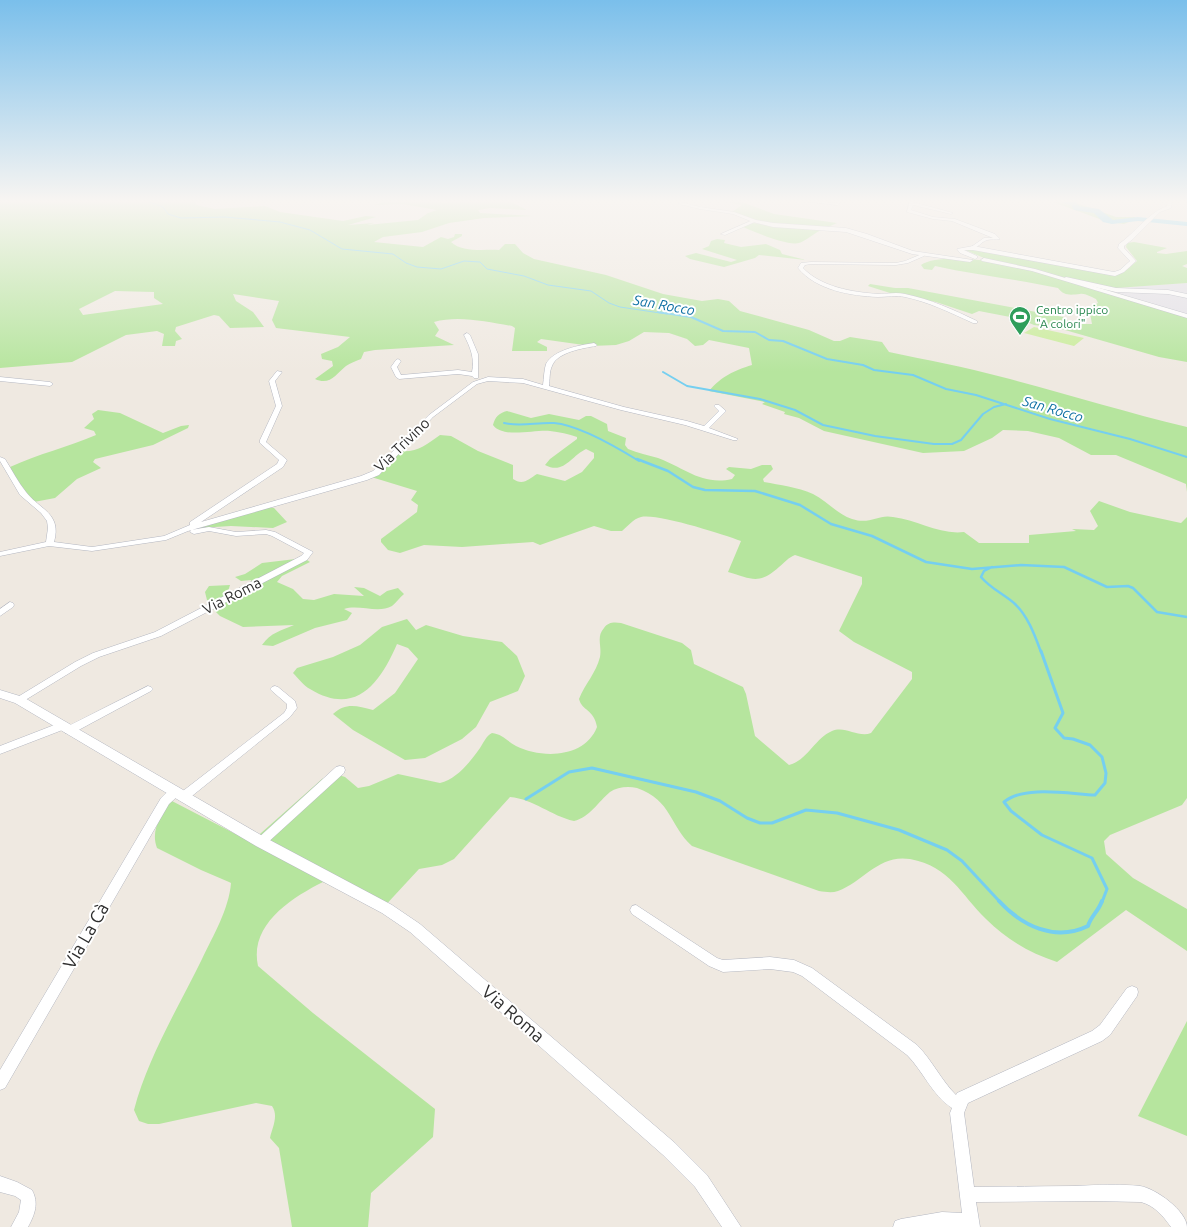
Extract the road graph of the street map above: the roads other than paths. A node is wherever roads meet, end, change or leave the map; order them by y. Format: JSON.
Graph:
{"nodes":[{"id":1,"x":915,"y":257,"type":"edge"},
{"id":2,"x":946,"y":257,"type":"edge"},
{"id":3,"x":974,"y":257,"type":"edge"},
{"id":4,"x":976,"y":257,"type":"edge"},
{"id":5,"x":1019,"y":257,"type":"edge"},
{"id":6,"x":1130,"y":257,"type":"edge"},
{"id":7,"x":969,"y":258,"type":"junction"},
{"id":8,"x":983,"y":261,"type":"junction"},
{"id":9,"x":1066,"y":279,"type":"junction"},
{"id":10,"x":1187,"y":296,"type":"edge"},
{"id":11,"x":1187,"y":316,"type":"edge"},
{"id":12,"x":975,"y":322,"type":"dead end"},
{"id":13,"x":468,"y":335,"type":"dead end"},
{"id":14,"x":594,"y":345,"type":"dead end"},
{"id":15,"x":398,"y":361,"type":"dead end"},
{"id":16,"x":279,"y":372,"type":"dead end"},
{"id":17,"x":474,"y":374,"type":"junction"},
{"id":18,"x":399,"y":376,"type":"junction"},
{"id":19,"x":0,"y":379,"type":"edge"},
{"id":20,"x":479,"y":381,"type":"junction"},
{"id":21,"x":50,"y":384,"type":"dead end"},
{"id":22,"x":396,"y":384,"type":"dead end"},
{"id":23,"x":546,"y":387,"type":"junction"},
{"id":24,"x":717,"y":406,"type":"dead end"},
{"id":25,"x":706,"y":429,"type":"junction"},
{"id":26,"x":735,"y":439,"type":"dead end"},
{"id":27,"x":0,"y":459,"type":"edge"},
{"id":28,"x":185,"y":529,"type":"junction"},
{"id":29,"x":166,"y":538,"type":"junction"},
{"id":30,"x":49,"y":544,"type":"junction"},
{"id":31,"x":0,"y":554,"type":"edge"},
{"id":32,"x":10,"y":604,"type":"dead end"},
{"id":33,"x":0,"y":613,"type":"edge"},
{"id":34,"x":148,"y":689,"type":"dead end"},
{"id":35,"x":274,"y":690,"type":"dead end"},
{"id":36,"x":0,"y":694,"type":"edge"},
{"id":37,"x":19,"y":700,"type":"junction"},
{"id":38,"x":65,"y":728,"type":"junction"},
{"id":39,"x":0,"y":750,"type":"edge"},
{"id":40,"x":340,"y":770,"type":"dead end"},
{"id":41,"x":179,"y":794,"type":"junction"},
{"id":42,"x":261,"y":842,"type":"junction"},
{"id":43,"x":636,"y":910,"type":"dead end"},
{"id":44,"x":1132,"y":992,"type":"dead end"},
{"id":45,"x":0,"y":1083,"type":"edge"},
{"id":46,"x":958,"y":1104,"type":"junction"},
{"id":47,"x":0,"y":1184,"type":"edge"},
{"id":48,"x":969,"y":1195,"type":"junction"},
{"id":49,"x":972,"y":1224,"type":"edge"},
{"id":50,"x":20,"y":1227,"type":"edge"},
{"id":51,"x":732,"y":1227,"type":"edge"},
{"id":52,"x":901,"y":1227,"type":"edge"},
{"id":53,"x":1181,"y":1227,"type":"edge"}],
"edges":[{"from":1,"to":12,"type":"street"},
{"from":2,"to":7,"type":"street"},
{"from":3,"to":7,"type":"street"},
{"from":4,"to":8,"type":"street"},
{"from":5,"to":6,"type":"street"},
{"from":7,"to":8,"type":"street"},
{"from":8,"to":9,"type":"street"},
{"from":9,"to":10,"type":"street"},
{"from":9,"to":11,"type":"street"},
{"from":13,"to":17,"type":"street"},
{"from":14,"to":23,"type":"street"},
{"from":15,"to":18,"type":"street"},
{"from":16,"to":28,"type":"street"},
{"from":17,"to":18,"type":"street"},
{"from":17,"to":20,"type":"street"},
{"from":18,"to":22,"type":"street"},
{"from":19,"to":21,"type":"street"},
{"from":20,"to":23,"type":"street"},
{"from":20,"to":28,"type":"street","name":"Via Trivino"},
{"from":23,"to":25,"type":"street"},
{"from":24,"to":25,"type":"street"},
{"from":25,"to":26,"type":"street"},
{"from":27,"to":30,"type":"street"},
{"from":28,"to":29,"type":"street","name":"Via Trivino"},
{"from":29,"to":30,"type":"street","name":"Via Trivino"},
{"from":29,"to":37,"type":"street","name":"Via Roma"},
{"from":30,"to":31,"type":"street","name":"Via Trivino"},
{"from":32,"to":33,"type":"street"},
{"from":34,"to":38,"type":"street"},
{"from":35,"to":41,"type":"street"},
{"from":36,"to":37,"type":"street","name":"Via Roma"},
{"from":37,"to":38,"type":"street","name":"Via Roma"},
{"from":38,"to":39,"type":"street"},
{"from":38,"to":41,"type":"street","name":"Via Roma"},
{"from":40,"to":42,"type":"street"},
{"from":41,"to":42,"type":"street","name":"Via Roma"},
{"from":41,"to":45,"type":"street","name":"Via La Cà"},
{"from":42,"to":51,"type":"street","name":"Via Roma"},
{"from":43,"to":46,"type":"street"},
{"from":44,"to":46,"type":"street"},
{"from":46,"to":48,"type":"street"},
{"from":47,"to":50,"type":"street"},
{"from":48,"to":49,"type":"street"},
{"from":48,"to":53,"type":"street"},
{"from":49,"to":52,"type":"street"}]}
